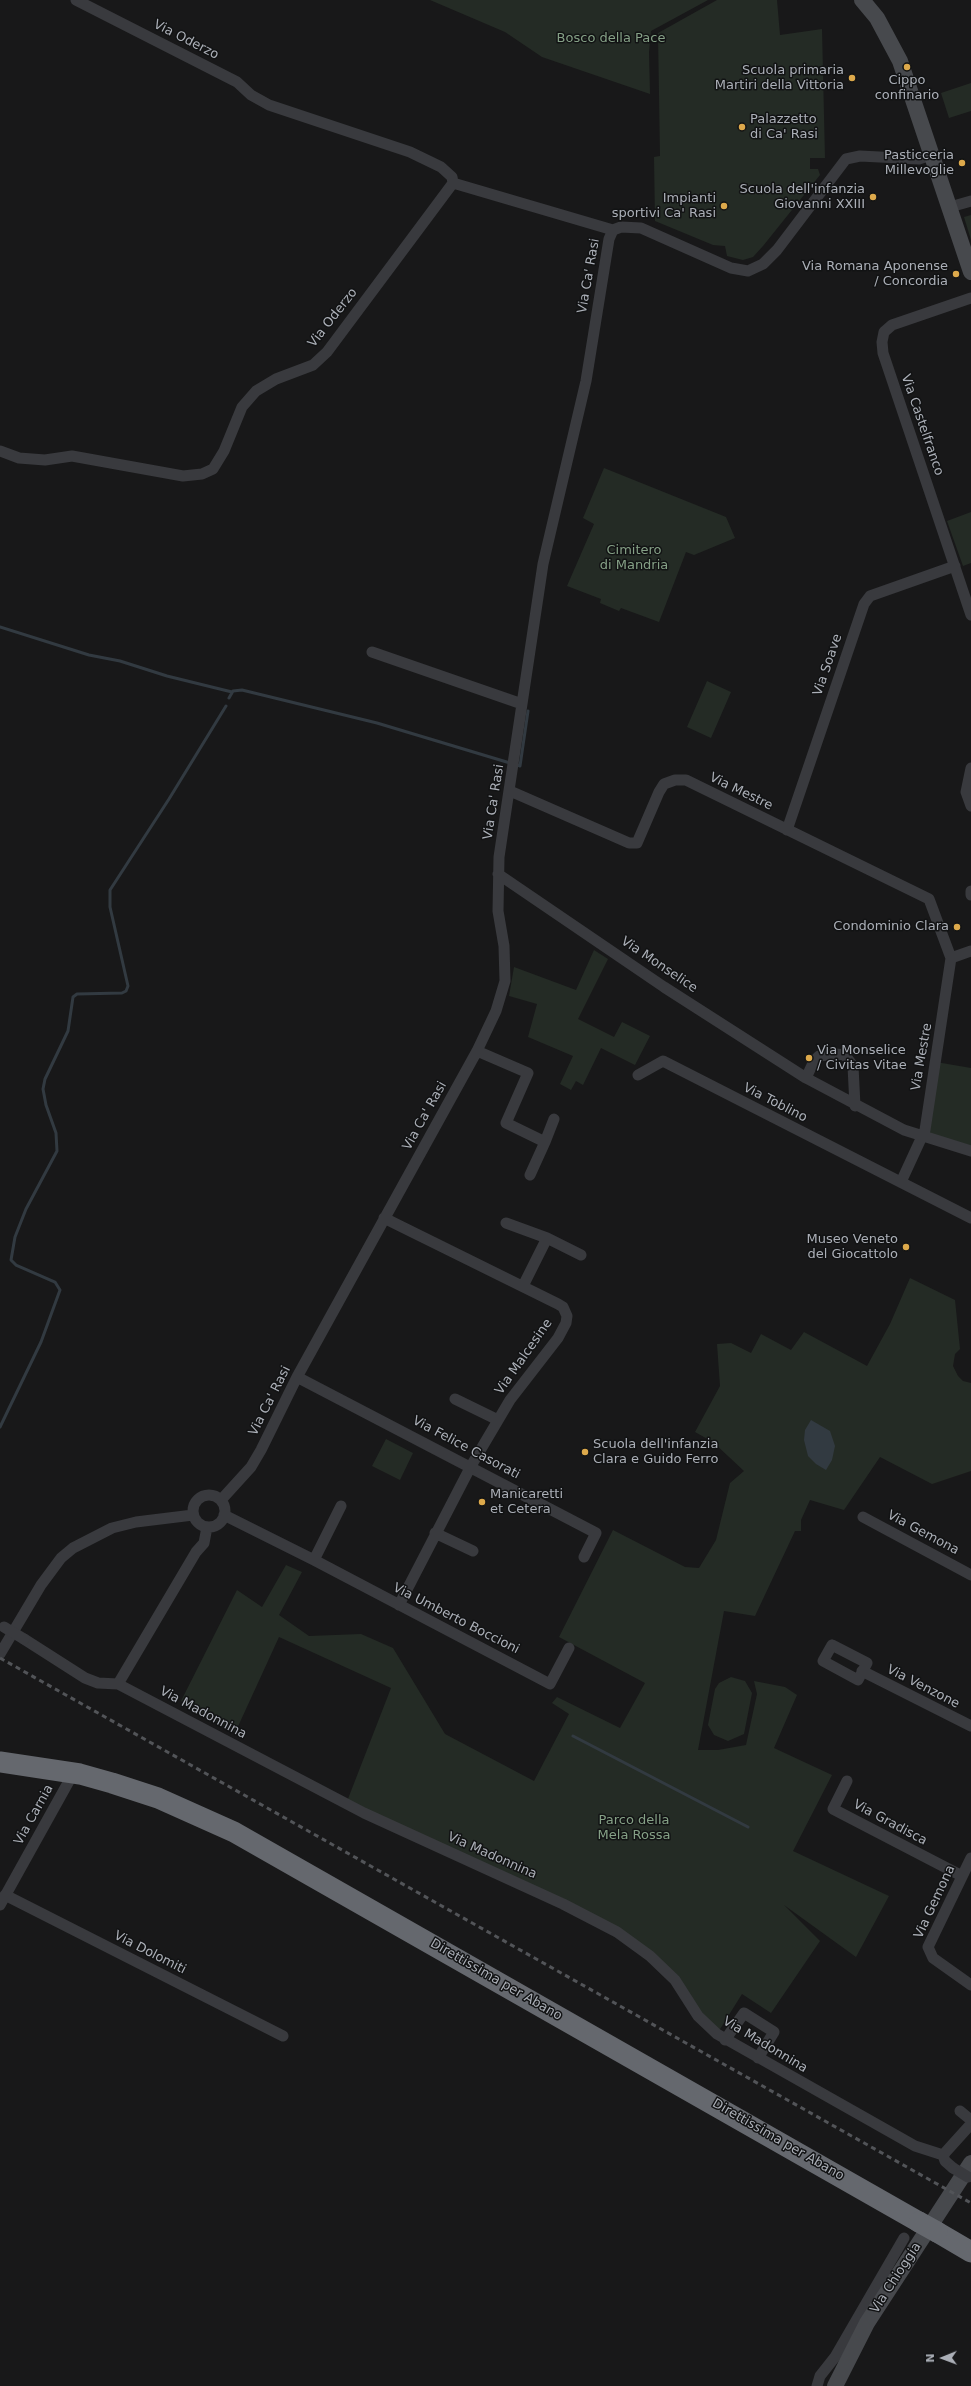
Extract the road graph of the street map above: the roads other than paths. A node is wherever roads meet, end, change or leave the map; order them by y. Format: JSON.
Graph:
{"nodes":[{"id":1,"x":76,"y":0,"type":"edge"},
{"id":2,"x":862,"y":0,"type":"edge"},
{"id":3,"x":933,"y":154,"type":"junction"},
{"id":4,"x":453,"y":183,"type":"junction"},
{"id":5,"x":971,"y":201,"type":"edge"},
{"id":6,"x":950,"y":207,"type":"junction"},
{"id":7,"x":613,"y":230,"type":"junction"},
{"id":8,"x":971,"y":272,"type":"edge"},
{"id":9,"x":971,"y":298,"type":"edge"},
{"id":10,"x":0,"y":451,"type":"edge"},
{"id":11,"x":955,"y":566,"type":"junction"},
{"id":12,"x":971,"y":616,"type":"edge"},
{"id":13,"x":372,"y":652,"type":"dead end"},
{"id":14,"x":522,"y":704,"type":"junction"},
{"id":15,"x":971,"y":768,"type":"edge"},
{"id":16,"x":510,"y":791,"type":"junction"},
{"id":17,"x":971,"y":806,"type":"edge"},
{"id":18,"x":787,"y":830,"type":"junction"},
{"id":19,"x":498,"y":874,"type":"junction"},
{"id":20,"x":971,"y":891,"type":"edge"},
{"id":21,"x":971,"y":895,"type":"edge"},
{"id":22,"x":971,"y":951,"type":"edge"},
{"id":23,"x":951,"y":958,"type":"junction"},
{"id":24,"x":477,"y":1051,"type":"junction"},
{"id":25,"x":638,"y":1075,"type":"dead end"},
{"id":26,"x":806,"y":1078,"type":"junction"},
{"id":27,"x":855,"y":1106,"type":"junction"},
{"id":28,"x":554,"y":1119,"type":"dead end"},
{"id":29,"x":922,"y":1137,"type":"junction"},
{"id":30,"x":545,"y":1142,"type":"junction"},
{"id":31,"x":971,"y":1151,"type":"edge"},
{"id":32,"x":530,"y":1175,"type":"dead end"},
{"id":33,"x":901,"y":1182,"type":"junction"},
{"id":34,"x":384,"y":1218,"type":"junction"},
{"id":35,"x":971,"y":1218,"type":"edge"},
{"id":36,"x":506,"y":1223,"type":"dead end"},
{"id":37,"x":547,"y":1238,"type":"junction"},
{"id":38,"x":581,"y":1255,"type":"dead end"},
{"id":39,"x":523,"y":1286,"type":"junction"},
{"id":40,"x":297,"y":1377,"type":"junction"},
{"id":41,"x":455,"y":1399,"type":"dead end"},
{"id":42,"x":498,"y":1420,"type":"junction"},
{"id":43,"x":471,"y":1466,"type":"junction"},
{"id":44,"x":221,"y":1500,"type":"junction"},
{"id":45,"x":341,"y":1506,"type":"dead end"},
{"id":46,"x":193,"y":1515,"type":"junction"},
{"id":47,"x":224,"y":1515,"type":"junction"},
{"id":48,"x":863,"y":1517,"type":"dead end"},
{"id":49,"x":208,"y":1527,"type":"junction"},
{"id":50,"x":435,"y":1533,"type":"junction"},
{"id":51,"x":473,"y":1551,"type":"dead end"},
{"id":52,"x":584,"y":1557,"type":"dead end"},
{"id":53,"x":314,"y":1560,"type":"junction"},
{"id":54,"x":971,"y":1575,"type":"edge"},
{"id":55,"x":399,"y":1606,"type":"junction"},
{"id":56,"x":2,"y":1626,"type":"edge"},
{"id":57,"x":569,"y":1648,"type":"dead end"},
{"id":58,"x":0,"y":1654,"type":"edge"},
{"id":59,"x":862,"y":1671,"type":"junction"},
{"id":60,"x":118,"y":1684,"type":"junction"},
{"id":61,"x":971,"y":1726,"type":"edge"},
{"id":62,"x":0,"y":1762,"type":"edge"},
{"id":63,"x":69,"y":1781,"type":"dead end"},
{"id":64,"x":847,"y":1781,"type":"dead end"},
{"id":65,"x":971,"y":1858,"type":"edge"},
{"id":66,"x":962,"y":1876,"type":"junction"},
{"id":67,"x":2,"y":1900,"type":"edge"},
{"id":68,"x":971,"y":1985,"type":"edge"},
{"id":69,"x":283,"y":2036,"type":"dead end"},
{"id":70,"x":726,"y":2040,"type":"junction"},
{"id":71,"x":758,"y":2058,"type":"junction"},
{"id":72,"x":960,"y":2111,"type":"dead end"},
{"id":73,"x":971,"y":2120,"type":"edge"},
{"id":74,"x":971,"y":2124,"type":"edge"},
{"id":75,"x":943,"y":2155,"type":"junction"},
{"id":76,"x":970,"y":2172,"type":"edge"},
{"id":77,"x":904,"y":2238,"type":"dead end"},
{"id":78,"x":971,"y":2252,"type":"edge"},
{"id":79,"x":817,"y":2386,"type":"edge"},
{"id":80,"x":835,"y":2386,"type":"edge"}],
"edges":[{"from":1,"to":4,"type":"street","name":"Via Oderzo"},
{"from":2,"to":3,"type":"street"},
{"from":3,"to":6,"type":"street"},
{"from":3,"to":7,"type":"street","name":"Via Ca' Rasi"},
{"from":4,"to":7,"type":"street"},
{"from":4,"to":10,"type":"street","name":"Via Oderzo"},
{"from":5,"to":6,"type":"street"},
{"from":6,"to":8,"type":"street"},
{"from":7,"to":14,"type":"street","name":"Via Ca' Rasi"},
{"from":9,"to":11,"type":"street","name":"Via Castelfranco"},
{"from":11,"to":12,"type":"street","name":"Via Castelfranco"},
{"from":11,"to":18,"type":"street","name":"Via Soave"},
{"from":13,"to":14,"type":"street"},
{"from":14,"to":16,"type":"street","name":"Via Ca' Rasi"},
{"from":15,"to":17,"type":"street"},
{"from":16,"to":18,"type":"street","name":"Via Mestre"},
{"from":16,"to":19,"type":"street","name":"Via Ca' Rasi"},
{"from":18,"to":23,"type":"street","name":"Via Mestre"},
{"from":19,"to":24,"type":"street","name":"Via Ca' Rasi"},
{"from":19,"to":26,"type":"street","name":"Via Monselice"},
{"from":20,"to":21,"type":"street"},
{"from":22,"to":23,"type":"street"},
{"from":23,"to":29,"type":"street","name":"Via Mestre"},
{"from":24,"to":30,"type":"street"},
{"from":24,"to":34,"type":"street","name":"Via Ca' Rasi"},
{"from":25,"to":33,"type":"street","name":"Via Toblino"},
{"from":26,"to":27,"type":"street","name":"Via Monselice"},
{"from":26,"to":27,"type":"street"},
{"from":27,"to":29,"type":"street","name":"Via Monselice"},
{"from":28,"to":30,"type":"street"},
{"from":29,"to":31,"type":"street","name":"Via Monselice"},
{"from":29,"to":33,"type":"street"},
{"from":30,"to":32,"type":"street"},
{"from":33,"to":35,"type":"street","name":"Via Toblino"},
{"from":34,"to":39,"type":"street","name":"Via Malcesine"},
{"from":34,"to":40,"type":"street","name":"Via Ca' Rasi"},
{"from":36,"to":37,"type":"street"},
{"from":37,"to":38,"type":"street"},
{"from":37,"to":39,"type":"street"},
{"from":39,"to":42,"type":"street","name":"Via Malcesine"},
{"from":40,"to":43,"type":"street","name":"Via Felice Casorati"},
{"from":40,"to":44,"type":"street","name":"Via Ca' Rasi"},
{"from":41,"to":42,"type":"street"},
{"from":42,"to":43,"type":"street","name":"Via Malcesine"},
{"from":43,"to":50,"type":"street","name":"Via Malcesine"},
{"from":43,"to":52,"type":"street","name":"Via Felice Casorati"},
{"from":44,"to":46,"type":"street"},
{"from":44,"to":47,"type":"street"},
{"from":45,"to":53,"type":"street"},
{"from":46,"to":49,"type":"street"},
{"from":46,"to":58,"type":"street"},
{"from":47,"to":49,"type":"street"},
{"from":47,"to":53,"type":"street","name":"Via Umberto Boccioni"},
{"from":48,"to":54,"type":"street","name":"Via Gemona"},
{"from":49,"to":60,"type":"street"},
{"from":50,"to":51,"type":"street"},
{"from":50,"to":55,"type":"street","name":"Via Malcesine"},
{"from":53,"to":55,"type":"street","name":"Via Umberto Boccioni"},
{"from":55,"to":57,"type":"street","name":"Via Umberto Boccioni"},
{"from":56,"to":60,"type":"street","name":"Via Madonnina","bridge":true},
{"from":59,"to":59,"type":"street"},
{"from":59,"to":61,"type":"street","name":"Via Venzone"},
{"from":60,"to":70,"type":"street","name":"Via Madonnina"},
{"from":62,"to":78,"type":"highway","name":"Direttissima per Abano","bridge":true},
{"from":63,"to":67,"type":"street","name":"Via Carnia"},
{"from":64,"to":66,"type":"street","name":"Via Gradisca"},
{"from":65,"to":66,"type":"street","name":"Via Gemona"},
{"from":66,"to":68,"type":"street","name":"Via Gemona"},
{"from":67,"to":69,"type":"street","name":"Via Dolomiti"},
{"from":70,"to":71,"type":"street","name":"Via Madonnina"},
{"from":70,"to":71,"type":"street"},
{"from":71,"to":75,"type":"street","name":"Via Madonnina"},
{"from":72,"to":73,"type":"street"},
{"from":74,"to":75,"type":"street"},
{"from":75,"to":76,"type":"street","name":"Via Chioggia","bridge":true},
{"from":76,"to":80,"type":"street","name":"Via Chioggia"},
{"from":77,"to":79,"type":"street","name":"Via Chioggia"}]}
